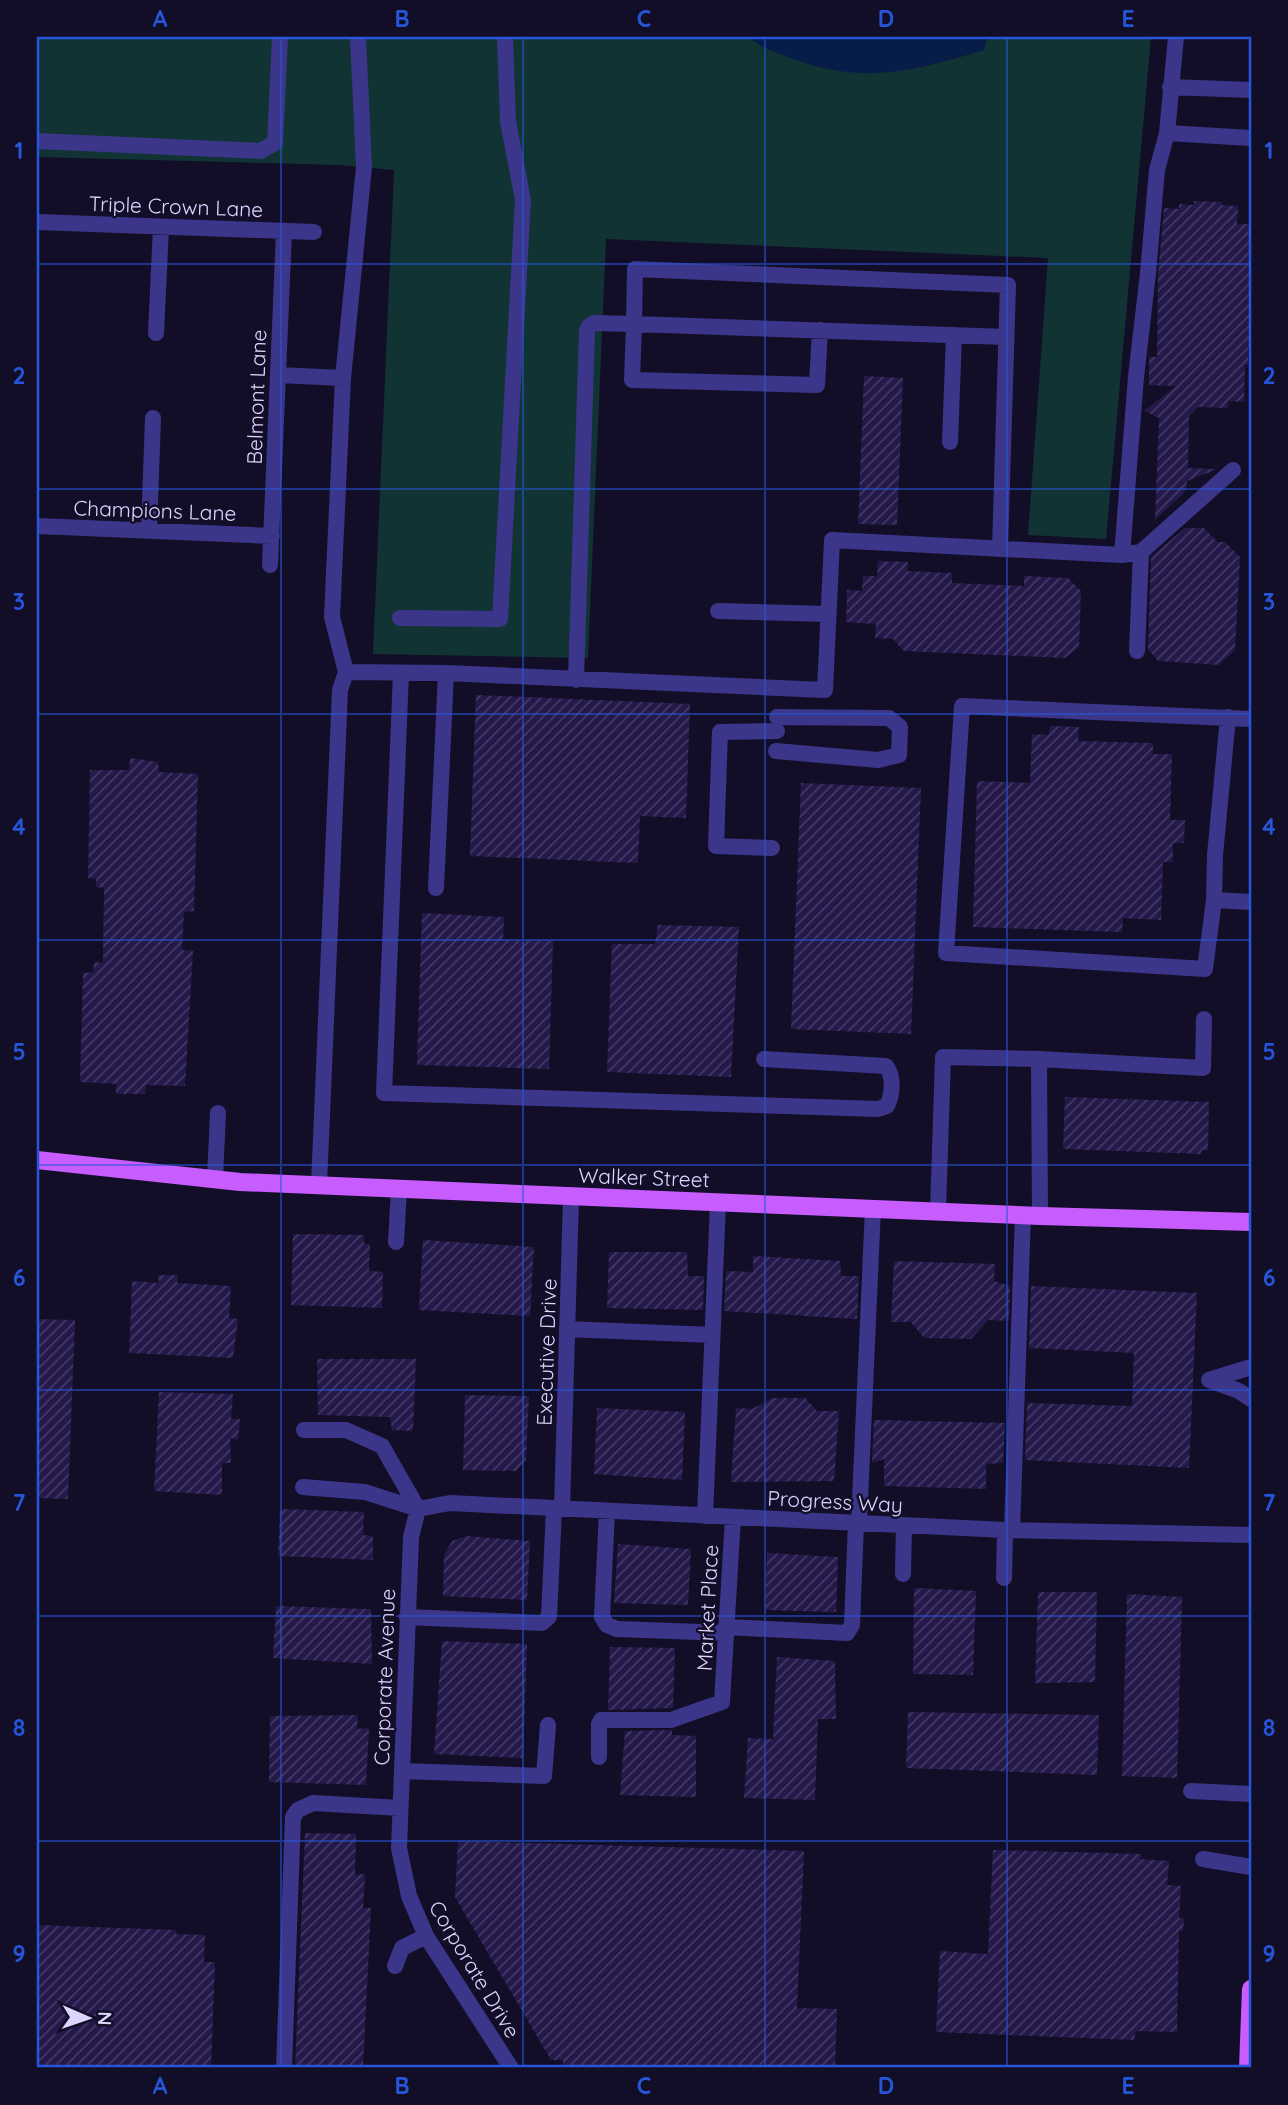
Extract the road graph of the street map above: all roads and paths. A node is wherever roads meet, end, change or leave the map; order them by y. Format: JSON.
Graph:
{"nodes":[{"id":1,"x":280,"y":37,"type":"edge"},
{"id":2,"x":358,"y":37,"type":"edge"},
{"id":3,"x":505,"y":37,"type":"edge"},
{"id":4,"x":1176,"y":37,"type":"edge"},
{"id":5,"x":1170,"y":88,"type":"junction"},
{"id":6,"x":1251,"y":90,"type":"edge"},
{"id":7,"x":1167,"y":133,"type":"junction"},
{"id":8,"x":1251,"y":138,"type":"edge"},
{"id":9,"x":37,"y":141,"type":"edge"},
{"id":10,"x":37,"y":222,"type":"edge"},
{"id":11,"x":161,"y":226,"type":"junction"},
{"id":12,"x":284,"y":231,"type":"junction"},
{"id":13,"x":314,"y":232,"type":"dead end"},
{"id":14,"x":634,"y":324,"type":"junction"},
{"id":15,"x":820,"y":330,"type":"junction"},
{"id":16,"x":156,"y":333,"type":"dead end"},
{"id":17,"x":954,"y":335,"type":"junction"},
{"id":18,"x":1006,"y":337,"type":"junction"},
{"id":19,"x":278,"y":374,"type":"junction"},
{"id":20,"x":343,"y":378,"type":"junction"},
{"id":21,"x":153,"y":418,"type":"dead end"},
{"id":22,"x":950,"y":442,"type":"dead end"},
{"id":23,"x":1233,"y":470,"type":"dead end"},
{"id":24,"x":37,"y":526,"type":"edge"},
{"id":25,"x":149,"y":531,"type":"junction"},
{"id":26,"x":272,"y":536,"type":"junction"},
{"id":27,"x":1000,"y":549,"type":"junction"},
{"id":28,"x":1141,"y":552,"type":"junction"},
{"id":29,"x":1122,"y":555,"type":"junction"},
{"id":30,"x":270,"y":565,"type":"dead end"},
{"id":31,"x":718,"y":611,"type":"dead end"},
{"id":32,"x":828,"y":614,"type":"junction"},
{"id":33,"x":400,"y":618,"type":"dead end"},
{"id":34,"x":1137,"y":651,"type":"dead end"},
{"id":35,"x":346,"y":672,"type":"junction"},
{"id":36,"x":401,"y":673,"type":"junction"},
{"id":37,"x":446,"y":673,"type":"junction"},
{"id":38,"x":576,"y":680,"type":"junction"},
{"id":39,"x":1228,"y":717,"type":"junction"},
{"id":40,"x":1251,"y":719,"type":"edge"},
{"id":41,"x":776,"y":751,"type":"dead end"},
{"id":42,"x":772,"y":848,"type":"dead end"},
{"id":43,"x":436,"y":888,"type":"dead end"},
{"id":44,"x":1214,"y":900,"type":"junction"},
{"id":45,"x":1251,"y":902,"type":"edge"},
{"id":46,"x":1203,"y":1019,"type":"dead end"},
{"id":47,"x":764,"y":1059,"type":"dead end"},
{"id":48,"x":1039,"y":1059,"type":"junction"},
{"id":49,"x":218,"y":1113,"type":"dead end"},
{"id":50,"x":37,"y":1160,"type":"edge"},
{"id":51,"x":215,"y":1179,"type":"junction"},
{"id":52,"x":319,"y":1185,"type":"junction"},
{"id":53,"x":399,"y":1189,"type":"junction"},
{"id":54,"x":571,"y":1197,"type":"junction"},
{"id":55,"x":718,"y":1202,"type":"junction"},
{"id":56,"x":873,"y":1208,"type":"junction"},
{"id":57,"x":937,"y":1211,"type":"junction"},
{"id":58,"x":1032,"y":1215,"type":"junction"},
{"id":59,"x":1251,"y":1223,"type":"edge"},
{"id":60,"x":396,"y":1242,"type":"dead end"},
{"id":61,"x":567,"y":1329,"type":"junction"},
{"id":62,"x":712,"y":1335,"type":"junction"},
{"id":63,"x":1251,"y":1367,"type":"edge"},
{"id":64,"x":1251,"y":1399,"type":"edge"},
{"id":65,"x":304,"y":1430,"type":"dead end"},
{"id":66,"x":303,"y":1487,"type":"dead end"},
{"id":67,"x":418,"y":1509,"type":"junction"},
{"id":68,"x":558,"y":1509,"type":"junction"},
{"id":69,"x":607,"y":1511,"type":"junction"},
{"id":70,"x":705,"y":1516,"type":"junction"},
{"id":71,"x":733,"y":1517,"type":"junction"},
{"id":72,"x":857,"y":1523,"type":"junction"},
{"id":73,"x":904,"y":1525,"type":"junction"},
{"id":74,"x":1008,"y":1530,"type":"junction"},
{"id":75,"x":1251,"y":1535,"type":"edge"},
{"id":76,"x":903,"y":1574,"type":"dead end"},
{"id":77,"x":1004,"y":1578,"type":"dead end"},
{"id":78,"x":407,"y":1617,"type":"junction"},
{"id":79,"x":726,"y":1630,"type":"junction"},
{"id":80,"x":548,"y":1726,"type":"dead end"},
{"id":81,"x":599,"y":1757,"type":"dead end"},
{"id":82,"x":402,"y":1772,"type":"junction"},
{"id":83,"x":1191,"y":1791,"type":"dead end"},
{"id":84,"x":1251,"y":1794,"type":"edge"},
{"id":85,"x":400,"y":1808,"type":"junction"},
{"id":86,"x":399,"y":1848,"type":"joint"},
{"id":87,"x":1203,"y":1859,"type":"dead end"},
{"id":88,"x":1251,"y":1867,"type":"edge"},
{"id":89,"x":426,"y":1936,"type":"junction"},
{"id":90,"x":396,"y":1966,"type":"dead end"},
{"id":91,"x":1251,"y":1989,"type":"edge"},
{"id":92,"x":284,"y":2068,"type":"edge"},
{"id":93,"x":511,"y":2068,"type":"edge"},
{"id":94,"x":1248,"y":2068,"type":"edge"}],
"edges":[{"from":1,"to":9,"type":"street"},
{"from":2,"to":20,"type":"street"},
{"from":3,"to":33,"type":"street"},
{"from":4,"to":5,"type":"street"},
{"from":5,"to":6,"type":"street"},
{"from":5,"to":7,"type":"street"},
{"from":7,"to":8,"type":"street"},
{"from":7,"to":29,"type":"street"},
{"from":10,"to":11,"type":"street","name":"Triple Crown Lane"},
{"from":11,"to":12,"type":"street","name":"Triple Crown Lane"},
{"from":11,"to":16,"type":"street"},
{"from":12,"to":13,"type":"street","name":"Triple Crown Lane"},
{"from":12,"to":19,"type":"street","name":"Belmont Lane"},
{"from":14,"to":15,"type":"street"},
{"from":14,"to":15,"type":"street"},
{"from":14,"to":18,"type":"street"},
{"from":14,"to":38,"type":"street"},
{"from":15,"to":17,"type":"street"},
{"from":17,"to":18,"type":"street"},
{"from":17,"to":22,"type":"street"},
{"from":18,"to":27,"type":"street"},
{"from":19,"to":20,"type":"street"},
{"from":19,"to":26,"type":"street","name":"Belmont Lane"},
{"from":20,"to":35,"type":"street"},
{"from":21,"to":25,"type":"street"},
{"from":23,"to":28,"type":"street"},
{"from":24,"to":25,"type":"street","name":"Champions Lane"},
{"from":25,"to":26,"type":"street","name":"Champions Lane"},
{"from":26,"to":30,"type":"street","name":"Belmont Lane"},
{"from":27,"to":29,"type":"street"},
{"from":27,"to":32,"type":"street"},
{"from":28,"to":29,"type":"street"},
{"from":28,"to":34,"type":"street"},
{"from":31,"to":32,"type":"street"},
{"from":32,"to":38,"type":"street"},
{"from":35,"to":36,"type":"street"},
{"from":35,"to":52,"type":"street"},
{"from":36,"to":37,"type":"street"},
{"from":36,"to":47,"type":"street"},
{"from":37,"to":38,"type":"street"},
{"from":37,"to":43,"type":"street"},
{"from":39,"to":40,"type":"street"},
{"from":39,"to":44,"type":"street"},
{"from":39,"to":44,"type":"street"},
{"from":41,"to":42,"type":"street"},
{"from":44,"to":45,"type":"street"},
{"from":46,"to":48,"type":"street"},
{"from":48,"to":57,"type":"street"},
{"from":48,"to":58,"type":"street"},
{"from":49,"to":51,"type":"street"},
{"from":50,"to":51,"type":"main road","name":"Walker Street"},
{"from":51,"to":52,"type":"main road","name":"Walker Street"},
{"from":52,"to":53,"type":"main road","name":"Walker Street"},
{"from":53,"to":54,"type":"main road","name":"Walker Street"},
{"from":53,"to":60,"type":"street"},
{"from":54,"to":55,"type":"main road","name":"Walker Street"},
{"from":54,"to":61,"type":"street","name":"Executive Drive"},
{"from":55,"to":56,"type":"main road","name":"Walker Street"},
{"from":55,"to":62,"type":"street"},
{"from":56,"to":57,"type":"main road","name":"Walker Street"},
{"from":56,"to":72,"type":"street"},
{"from":57,"to":58,"type":"main road","name":"Walker Street"},
{"from":58,"to":59,"type":"main road","name":"Walker Street"},
{"from":58,"to":74,"type":"street"},
{"from":61,"to":62,"type":"street"},
{"from":61,"to":68,"type":"street","name":"Executive Drive"},
{"from":62,"to":70,"type":"street"},
{"from":63,"to":64,"type":"street"},
{"from":65,"to":67,"type":"street"},
{"from":66,"to":67,"type":"street"},
{"from":67,"to":68,"type":"street","name":"Progress Way"},
{"from":67,"to":78,"type":"street","name":"Corporate Avenue"},
{"from":68,"to":69,"type":"street","name":"Progress Way"},
{"from":68,"to":78,"type":"street","name":"Executive Drive"},
{"from":69,"to":70,"type":"street","name":"Progress Way"},
{"from":69,"to":79,"type":"street"},
{"from":70,"to":71,"type":"street","name":"Progress Way"},
{"from":71,"to":72,"type":"street","name":"Progress Way"},
{"from":71,"to":79,"type":"street","name":"Market Place"},
{"from":72,"to":73,"type":"street","name":"Progress Way"},
{"from":72,"to":79,"type":"street"},
{"from":73,"to":74,"type":"street","name":"Progress Way"},
{"from":73,"to":76,"type":"street"},
{"from":74,"to":75,"type":"street","name":"Progress Way"},
{"from":74,"to":77,"type":"street"},
{"from":78,"to":82,"type":"street","name":"Corporate Avenue"},
{"from":79,"to":81,"type":"street","name":"Market Place"},
{"from":80,"to":82,"type":"street"},
{"from":82,"to":85,"type":"street","name":"Corporate Avenue"},
{"from":83,"to":84,"type":"street"},
{"from":85,"to":86,"type":"street","name":"Corporate Avenue"},
{"from":85,"to":92,"type":"street"},
{"from":86,"to":89,"type":"street","name":"Corporate Drive"},
{"from":87,"to":88,"type":"street"},
{"from":89,"to":90,"type":"street"},
{"from":89,"to":93,"type":"street","name":"Corporate Drive"},
{"from":91,"to":94,"type":"main road"}]}
